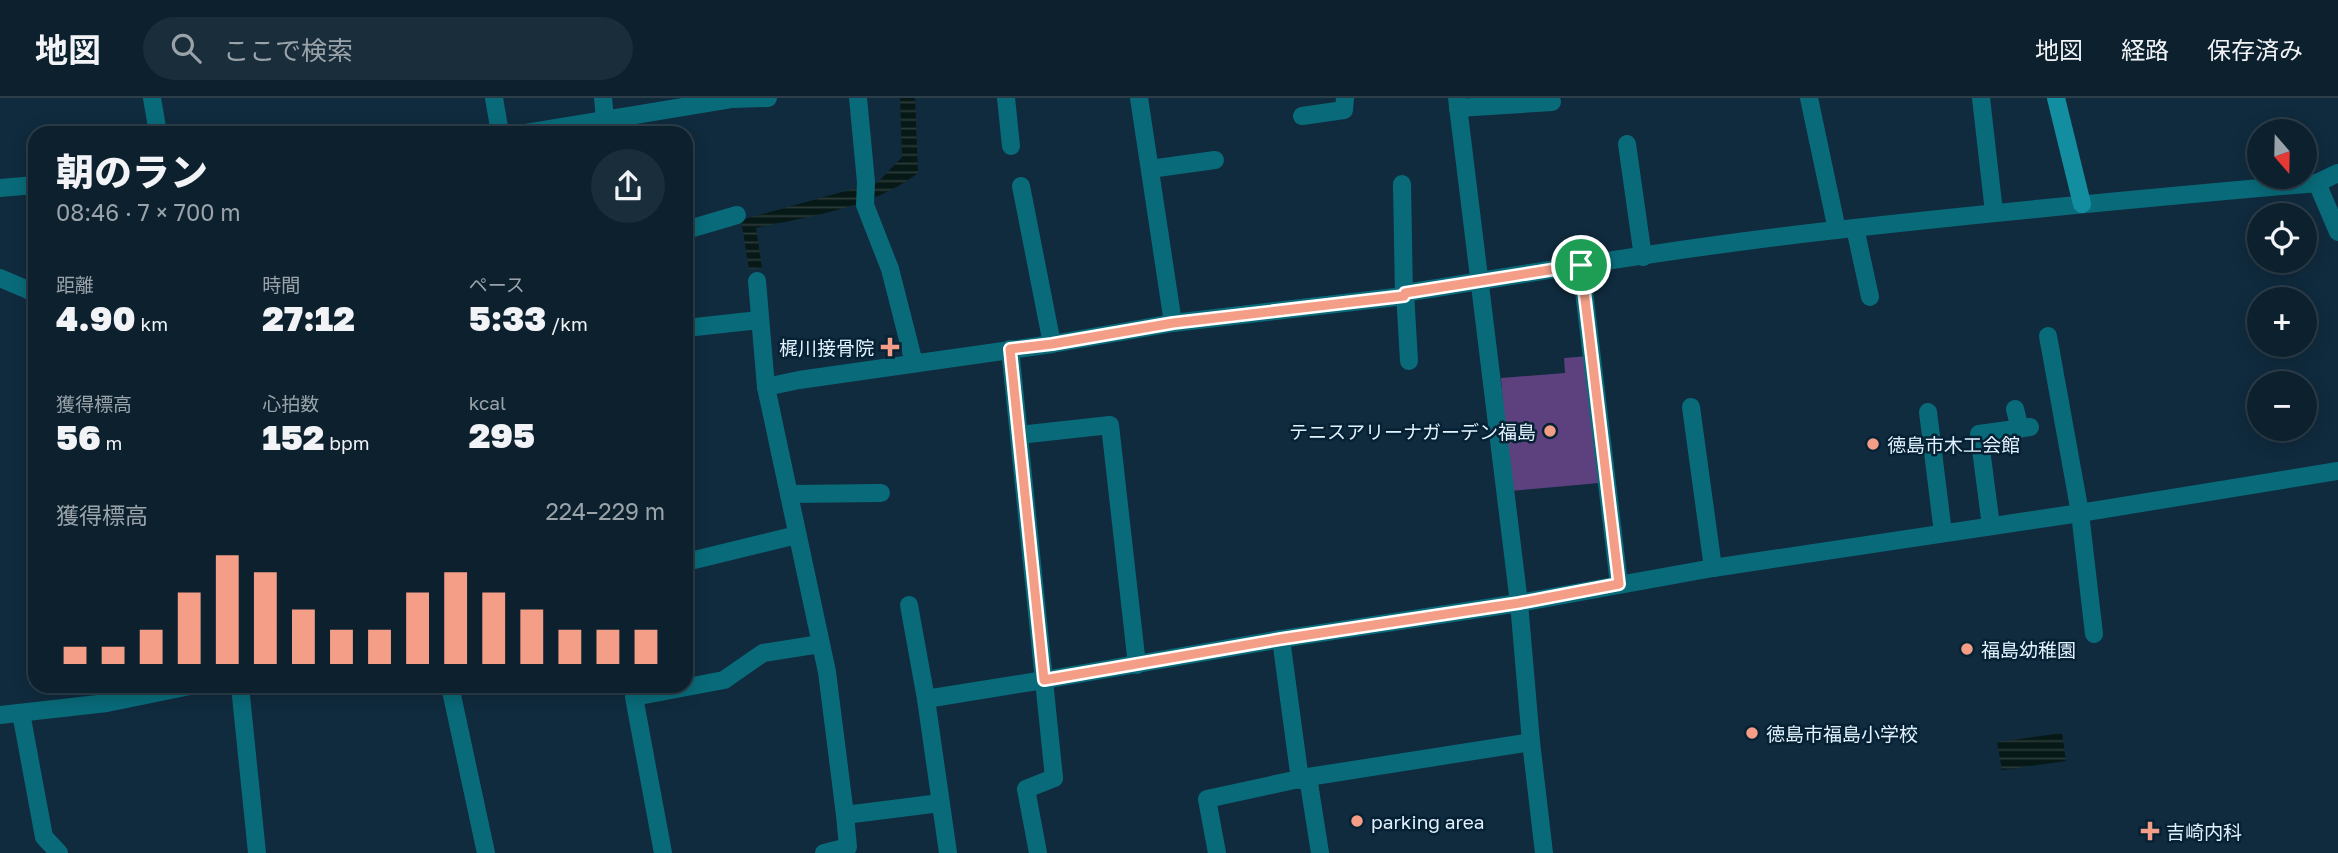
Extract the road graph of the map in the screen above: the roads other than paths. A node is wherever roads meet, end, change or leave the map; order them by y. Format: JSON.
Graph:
{"nodes":[{"id":1,"x":152,"y":98,"type":"edge"},
{"id":2,"x":494,"y":98,"type":"edge"},
{"id":3,"x":603,"y":98,"type":"edge"},
{"id":4,"x":768,"y":98,"type":"edge"},
{"id":5,"x":858,"y":98,"type":"edge"},
{"id":6,"x":1006,"y":98,"type":"edge"},
{"id":7,"x":1139,"y":98,"type":"edge"},
{"id":8,"x":1345,"y":98,"type":"edge"},
{"id":9,"x":1810,"y":98,"type":"edge"},
{"id":10,"x":1980,"y":98,"type":"edge"},
{"id":11,"x":2056,"y":98,"type":"edge"},
{"id":12,"x":1552,"y":102,"type":"dead end"},
{"id":13,"x":1458,"y":103,"type":"edge"},
{"id":14,"x":1303,"y":116,"type":"dead end"},
{"id":15,"x":605,"y":119,"type":"junction"},
{"id":16,"x":157,"y":126,"type":"edge"},
{"id":17,"x":499,"y":126,"type":"edge"},
{"id":18,"x":566,"y":126,"type":"edge"},
{"id":19,"x":1627,"y":144,"type":"dead end"},
{"id":20,"x":1011,"y":146,"type":"dead end"},
{"id":21,"x":1215,"y":160,"type":"dead end"},
{"id":22,"x":1150,"y":169,"type":"junction"},
{"id":23,"x":2338,"y":173,"type":"edge"},
{"id":24,"x":2317,"y":183,"type":"joint"},
{"id":25,"x":1402,"y":184,"type":"dead end"},
{"id":26,"x":28,"y":186,"type":"edge"},
{"id":27,"x":1021,"y":186,"type":"dead end"},
{"id":28,"x":0,"y":188,"type":"edge"},
{"id":29,"x":2250,"y":189,"type":"edge"},
{"id":30,"x":2082,"y":204,"type":"junction"},
{"id":31,"x":1994,"y":212,"type":"junction"},
{"id":32,"x":737,"y":215,"type":"dead end"},
{"id":33,"x":693,"y":228,"type":"edge"},
{"id":34,"x":1855,"y":228,"type":"junction"},
{"id":35,"x":1836,"y":230,"type":"junction"},
{"id":36,"x":2338,"y":232,"type":"edge"},
{"id":37,"x":1643,"y":257,"type":"junction"},
{"id":38,"x":1581,"y":265,"type":"junction"},
{"id":39,"x":0,"y":278,"type":"edge"},
{"id":40,"x":757,"y":281,"type":"dead end"},
{"id":41,"x":1481,"y":281,"type":"junction"},
{"id":42,"x":28,"y":290,"type":"edge"},
{"id":43,"x":1405,"y":294,"type":"junction"},
{"id":44,"x":1870,"y":297,"type":"dead end"},
{"id":45,"x":759,"y":320,"type":"junction"},
{"id":46,"x":1173,"y":323,"type":"junction"},
{"id":47,"x":693,"y":327,"type":"edge"},
{"id":48,"x":2048,"y":335,"type":"dead end"},
{"id":49,"x":1052,"y":344,"type":"junction"},
{"id":50,"x":1010,"y":349,"type":"junction"},
{"id":51,"x":1409,"y":361,"type":"dead end"},
{"id":52,"x":914,"y":363,"type":"junction"},
{"id":53,"x":766,"y":387,"type":"junction"},
{"id":54,"x":1691,"y":407,"type":"dead end"},
{"id":55,"x":2015,"y":409,"type":"dead end"},
{"id":56,"x":1928,"y":412,"type":"dead end"},
{"id":57,"x":1018,"y":435,"type":"junction"},
{"id":58,"x":2338,"y":471,"type":"edge"},
{"id":59,"x":789,"y":494,"type":"junction"},
{"id":60,"x":881,"y":494,"type":"dead end"},
{"id":61,"x":2080,"y":513,"type":"junction"},
{"id":62,"x":1991,"y":526,"type":"junction"},
{"id":63,"x":1943,"y":533,"type":"junction"},
{"id":64,"x":797,"y":535,"type":"junction"},
{"id":65,"x":693,"y":560,"type":"edge"},
{"id":66,"x":1713,"y":568,"type":"junction"},
{"id":67,"x":1619,"y":584,"type":"junction"},
{"id":68,"x":1519,"y":603,"type":"junction"},
{"id":69,"x":909,"y":604,"type":"dead end"},
{"id":70,"x":2094,"y":634,"type":"dead end"},
{"id":71,"x":1281,"y":639,"type":"junction"},
{"id":72,"x":820,"y":644,"type":"junction"},
{"id":73,"x":1137,"y":665,"type":"junction"},
{"id":74,"x":1044,"y":680,"type":"junction"},
{"id":75,"x":693,"y":684,"type":"edge"},
{"id":76,"x":156,"y":693,"type":"edge"},
{"id":77,"x":241,"y":693,"type":"edge"},
{"id":78,"x":452,"y":693,"type":"edge"},
{"id":79,"x":633,"y":693,"type":"edge"},
{"id":80,"x":926,"y":699,"type":"junction"},
{"id":81,"x":21,"y":713,"type":"junction"},
{"id":82,"x":0,"y":715,"type":"edge"},
{"id":83,"x":1531,"y":742,"type":"junction"},
{"id":84,"x":1304,"y":778,"type":"junction"},
{"id":85,"x":940,"y":803,"type":"junction"},
{"id":86,"x":845,"y":815,"type":"junction"},
{"id":87,"x":59,"y":853,"type":"edge"},
{"id":88,"x":257,"y":853,"type":"edge"},
{"id":89,"x":486,"y":853,"type":"edge"},
{"id":90,"x":663,"y":853,"type":"edge"},
{"id":91,"x":824,"y":853,"type":"edge"},
{"id":92,"x":948,"y":853,"type":"edge"},
{"id":93,"x":1038,"y":853,"type":"edge"},
{"id":94,"x":1217,"y":853,"type":"edge"},
{"id":95,"x":1320,"y":853,"type":"edge"},
{"id":96,"x":1544,"y":853,"type":"edge"}],
"edges":[{"from":1,"to":16,"type":"street"},
{"from":2,"to":17,"type":"street"},
{"from":3,"to":15,"type":"street"},
{"from":4,"to":15,"type":"street"},
{"from":5,"to":52,"type":"street"},
{"from":6,"to":20,"type":"street"},
{"from":7,"to":22,"type":"street"},
{"from":8,"to":14,"type":"street"},
{"from":9,"to":35,"type":"street"},
{"from":10,"to":31,"type":"street"},
{"from":11,"to":30,"type":"main road"},
{"from":12,"to":13,"type":"street"},
{"from":13,"to":41,"type":"street"},
{"from":15,"to":18,"type":"street"},
{"from":19,"to":37,"type":"street"},
{"from":21,"to":22,"type":"street"},
{"from":22,"to":46,"type":"street"},
{"from":23,"to":24,"type":"street"},
{"from":24,"to":36,"type":"street"},
{"from":25,"to":43,"type":"street"},
{"from":26,"to":28,"type":"street"},
{"from":27,"to":49,"type":"street"},
{"from":29,"to":30,"type":"street"},
{"from":30,"to":31,"type":"street"},
{"from":31,"to":34,"type":"street"},
{"from":32,"to":33,"type":"street"},
{"from":34,"to":35,"type":"street"},
{"from":34,"to":44,"type":"street"},
{"from":35,"to":37,"type":"street"},
{"from":37,"to":38,"type":"street"},
{"from":38,"to":41,"type":"street"},
{"from":38,"to":67,"type":"street"},
{"from":39,"to":42,"type":"street"},
{"from":40,"to":45,"type":"street"},
{"from":41,"to":43,"type":"street"},
{"from":41,"to":68,"type":"street"},
{"from":43,"to":46,"type":"street"},
{"from":43,"to":51,"type":"street"},
{"from":45,"to":47,"type":"street"},
{"from":45,"to":53,"type":"street"},
{"from":46,"to":49,"type":"street"},
{"from":48,"to":61,"type":"street"},
{"from":49,"to":50,"type":"street"},
{"from":50,"to":52,"type":"street"},
{"from":50,"to":57,"type":"street"},
{"from":52,"to":53,"type":"street"},
{"from":53,"to":59,"type":"street"},
{"from":54,"to":66,"type":"street"},
{"from":55,"to":62,"type":"street"},
{"from":56,"to":63,"type":"street"},
{"from":57,"to":73,"type":"street"},
{"from":57,"to":74,"type":"street"},
{"from":58,"to":61,"type":"street"},
{"from":59,"to":60,"type":"street"},
{"from":59,"to":64,"type":"street"},
{"from":61,"to":62,"type":"street"},
{"from":61,"to":70,"type":"street"},
{"from":62,"to":63,"type":"street"},
{"from":63,"to":66,"type":"street"},
{"from":64,"to":65,"type":"street"},
{"from":64,"to":72,"type":"street"},
{"from":66,"to":67,"type":"street"},
{"from":67,"to":68,"type":"street"},
{"from":68,"to":71,"type":"street"},
{"from":68,"to":83,"type":"street"},
{"from":69,"to":80,"type":"street"},
{"from":71,"to":73,"type":"street"},
{"from":71,"to":84,"type":"street"},
{"from":72,"to":75,"type":"street"},
{"from":72,"to":86,"type":"street"},
{"from":73,"to":74,"type":"street"},
{"from":74,"to":80,"type":"street"},
{"from":74,"to":93,"type":"street"},
{"from":76,"to":81,"type":"street"},
{"from":77,"to":88,"type":"street"},
{"from":78,"to":89,"type":"street"},
{"from":79,"to":90,"type":"street"},
{"from":80,"to":85,"type":"street"},
{"from":81,"to":82,"type":"street"},
{"from":81,"to":87,"type":"street"},
{"from":83,"to":84,"type":"street"},
{"from":83,"to":96,"type":"street"},
{"from":84,"to":94,"type":"street"},
{"from":84,"to":95,"type":"street"},
{"from":85,"to":86,"type":"street"},
{"from":85,"to":92,"type":"street"},
{"from":86,"to":91,"type":"street"}]}
